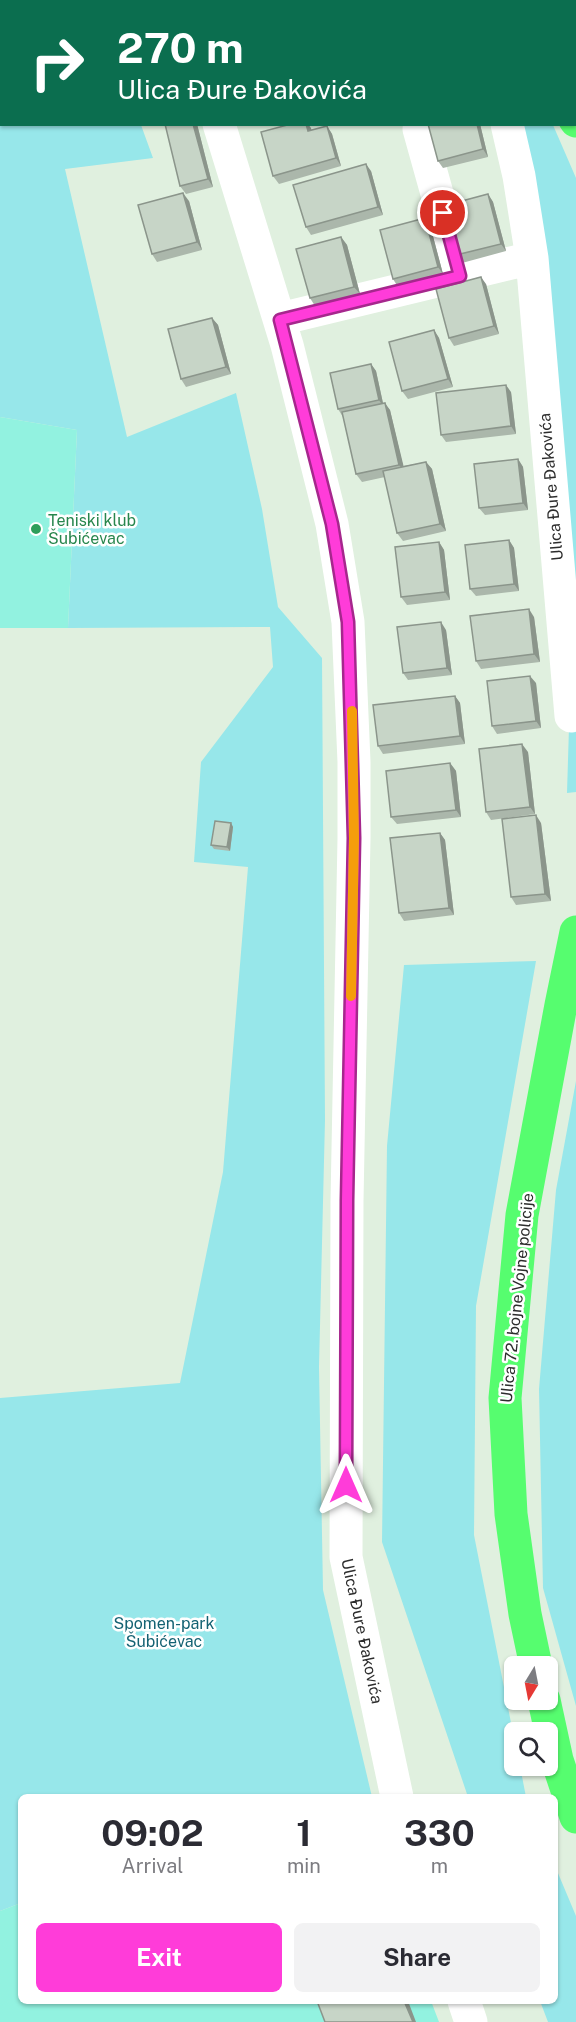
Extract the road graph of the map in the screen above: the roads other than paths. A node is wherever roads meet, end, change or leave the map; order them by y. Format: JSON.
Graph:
{"nodes":[{"id":1,"x":220,"y":126,"type":"edge"},
{"id":2,"x":507,"y":126,"type":"edge"},
{"id":3,"x":419,"y":129,"type":"dead end"},
{"id":4,"x":532,"y":258,"type":"junction"},
{"id":5,"x":460,"y":276,"type":"junction"},
{"id":6,"x":280,"y":320,"type":"junction"},
{"id":7,"x":571,"y":716,"type":"dead end"},
{"id":8,"x":576,"y":932,"type":"edge"},
{"id":9,"x":534,"y":1656,"type":"edge"},
{"id":10,"x":546,"y":1710,"type":"edge"},
{"id":11,"x":396,"y":1794,"type":"edge"},
{"id":12,"x":576,"y":1817,"type":"edge"},
{"id":13,"x":465,"y":2004,"type":"edge"},
{"id":14,"x":471,"y":2022,"type":"edge"}],
"edges":[{"from":1,"to":6,"type":"street","name":"Ulica Đure Đakovića"},
{"from":2,"to":4,"type":"street","name":"Ulica Đure Đakovića"},
{"from":3,"to":5,"type":"street"},
{"from":4,"to":5,"type":"street"},
{"from":4,"to":7,"type":"street","name":"Ulica Đure Đakovića"},
{"from":5,"to":6,"type":"street"},
{"from":6,"to":11,"type":"street","name":"Ulica Đure Đakovića"},
{"from":8,"to":9,"type":"main road","name":"Ulica 72. bojne Vojne policije"},
{"from":10,"to":12,"type":"main road"},
{"from":13,"to":14,"type":"street"}]}
